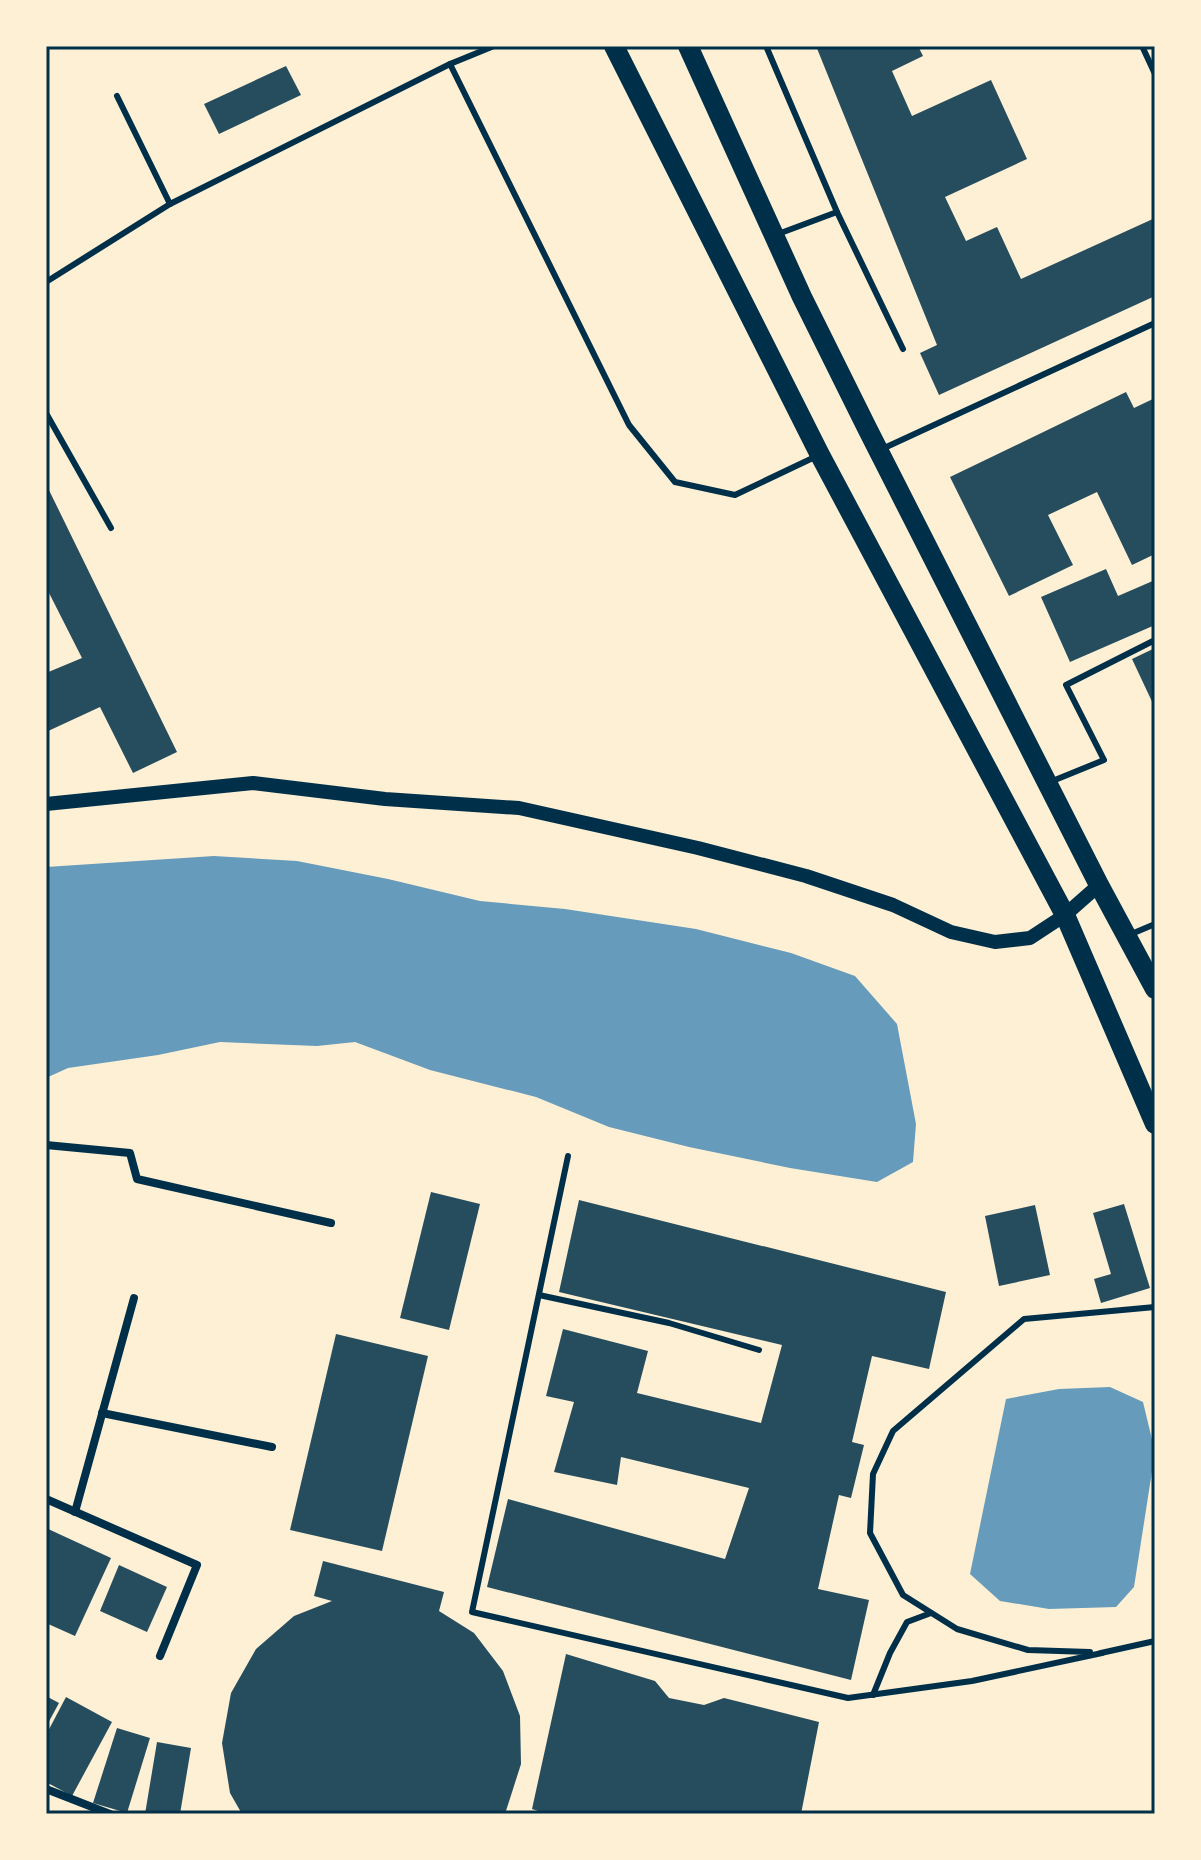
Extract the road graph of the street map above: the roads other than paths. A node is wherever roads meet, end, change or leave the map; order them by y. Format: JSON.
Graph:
{"nodes":[{"id":1,"x":494,"y":46,"type":"edge"},
{"id":2,"x":614,"y":46,"type":"edge"},
{"id":3,"x":688,"y":46,"type":"edge"},
{"id":4,"x":766,"y":46,"type":"edge"},
{"id":5,"x":1142,"y":46,"type":"edge"},
{"id":6,"x":450,"y":64,"type":"junction"},
{"id":7,"x":1155,"y":74,"type":"edge"},
{"id":8,"x":117,"y":96,"type":"dead end"},
{"id":9,"x":170,"y":204,"type":"junction"},
{"id":10,"x":837,"y":212,"type":"junction"},
{"id":11,"x":774,"y":235,"type":"junction"},
{"id":12,"x":46,"y":282,"type":"edge"},
{"id":13,"x":1155,"y":323,"type":"edge"},
{"id":14,"x":903,"y":349,"type":"dead end"},
{"id":15,"x":46,"y":413,"type":"edge"},
{"id":16,"x":878,"y":450,"type":"junction"},
{"id":17,"x":820,"y":455,"type":"junction"},
{"id":18,"x":111,"y":528,"type":"dead end"},
{"id":19,"x":1155,"y":640,"type":"edge"},
{"id":20,"x":1047,"y":783,"type":"junction"},
{"id":21,"x":46,"y":804,"type":"edge"},
{"id":22,"x":1099,"y":885,"type":"junction"},
{"id":23,"x":1065,"y":915,"type":"junction"},
{"id":24,"x":1155,"y":924,"type":"edge"},
{"id":25,"x":1128,"y":936,"type":"junction"},
{"id":26,"x":1155,"y":989,"type":"edge"},
{"id":27,"x":1155,"y":1124,"type":"edge"},
{"id":28,"x":46,"y":1145,"type":"edge"},
{"id":29,"x":568,"y":1156,"type":"dead end"},
{"id":30,"x":331,"y":1223,"type":"dead end"},
{"id":31,"x":539,"y":1295,"type":"junction"},
{"id":32,"x":134,"y":1298,"type":"dead end"},
{"id":33,"x":1155,"y":1307,"type":"edge"},
{"id":34,"x":759,"y":1350,"type":"dead end"},
{"id":35,"x":102,"y":1413,"type":"junction"},
{"id":36,"x":272,"y":1447,"type":"dead end"},
{"id":37,"x":46,"y":1499,"type":"edge"},
{"id":38,"x":75,"y":1512,"type":"junction"},
{"id":39,"x":931,"y":1613,"type":"junction"},
{"id":40,"x":1155,"y":1641,"type":"edge"},
{"id":41,"x":1102,"y":1653,"type":"junction"},
{"id":42,"x":160,"y":1656,"type":"dead end"},
{"id":43,"x":873,"y":1695,"type":"junction"},
{"id":44,"x":46,"y":1789,"type":"edge"},
{"id":45,"x":110,"y":1814,"type":"edge"}],
"edges":[{"from":1,"to":6,"type":"lane"},
{"from":2,"to":17,"type":"main road"},
{"from":3,"to":11,"type":"main road"},
{"from":4,"to":10,"type":"lane"},
{"from":5,"to":7,"type":"lane"},
{"from":6,"to":9,"type":"lane"},
{"from":6,"to":17,"type":"lane"},
{"from":8,"to":9,"type":"lane"},
{"from":9,"to":12,"type":"lane"},
{"from":10,"to":11,"type":"lane"},
{"from":10,"to":14,"type":"lane"},
{"from":11,"to":16,"type":"main road"},
{"from":13,"to":16,"type":"lane"},
{"from":15,"to":18,"type":"lane"},
{"from":16,"to":20,"type":"main road"},
{"from":17,"to":23,"type":"main road"},
{"from":19,"to":20,"type":"lane"},
{"from":20,"to":22,"type":"main road"},
{"from":21,"to":23,"type":"street"},
{"from":22,"to":23,"type":"street"},
{"from":22,"to":25,"type":"main road"},
{"from":23,"to":27,"type":"main road"},
{"from":24,"to":25,"type":"lane"},
{"from":25,"to":26,"type":"main road"},
{"from":28,"to":30,"type":"street"},
{"from":29,"to":31,"type":"lane"},
{"from":31,"to":34,"type":"lane"},
{"from":31,"to":43,"type":"lane"},
{"from":32,"to":35,"type":"street"},
{"from":33,"to":39,"type":"lane"},
{"from":35,"to":36,"type":"street"},
{"from":35,"to":38,"type":"street"},
{"from":37,"to":38,"type":"street"},
{"from":38,"to":42,"type":"street"},
{"from":39,"to":41,"type":"lane"},
{"from":39,"to":43,"type":"lane"},
{"from":40,"to":41,"type":"lane"},
{"from":41,"to":43,"type":"lane"},
{"from":44,"to":45,"type":"street"}]}
